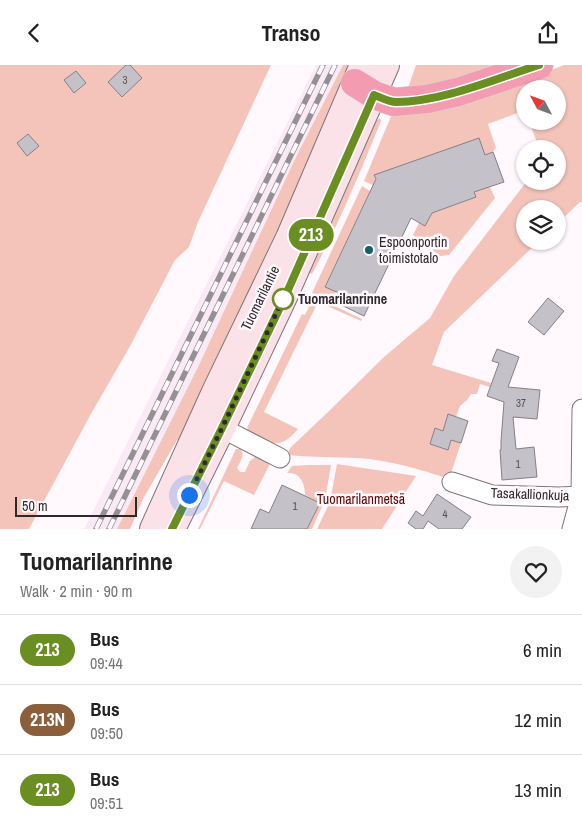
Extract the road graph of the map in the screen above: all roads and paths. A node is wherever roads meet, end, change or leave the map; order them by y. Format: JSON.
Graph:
{"nodes":[{"id":1,"x":386,"y":65,"type":"edge"},
{"id":2,"x":539,"y":65,"type":"edge"},
{"id":3,"x":364,"y":81,"type":"edge"},
{"id":4,"x":582,"y":409,"type":"edge"},
{"id":5,"x":212,"y":423,"type":"junction"},
{"id":6,"x":280,"y":458,"type":"dead end"},
{"id":7,"x":452,"y":482,"type":"dead end"},
{"id":8,"x":581,"y":496,"type":"edge"},
{"id":9,"x":153,"y":529,"type":"edge"},
{"id":10,"x":172,"y":529,"type":"edge"},
{"id":11,"x":572,"y":529,"type":"edge"}],
"edges":[{"from":1,"to":3,"type":"main road","name":"Tuomarilantie"},
{"from":2,"to":3,"type":"highway"},
{"from":3,"to":5,"type":"main road","name":"Tuomarilantie"},
{"from":4,"to":8,"type":"street"},
{"from":5,"to":6,"type":"street"},
{"from":5,"to":9,"type":"main road","name":"Tuomarilantie"},
{"from":5,"to":10,"type":"main road","name":"Tuomarilantie"},
{"from":7,"to":8,"type":"street","name":"Tasakallionkuja"},
{"from":8,"to":11,"type":"street"}]}
